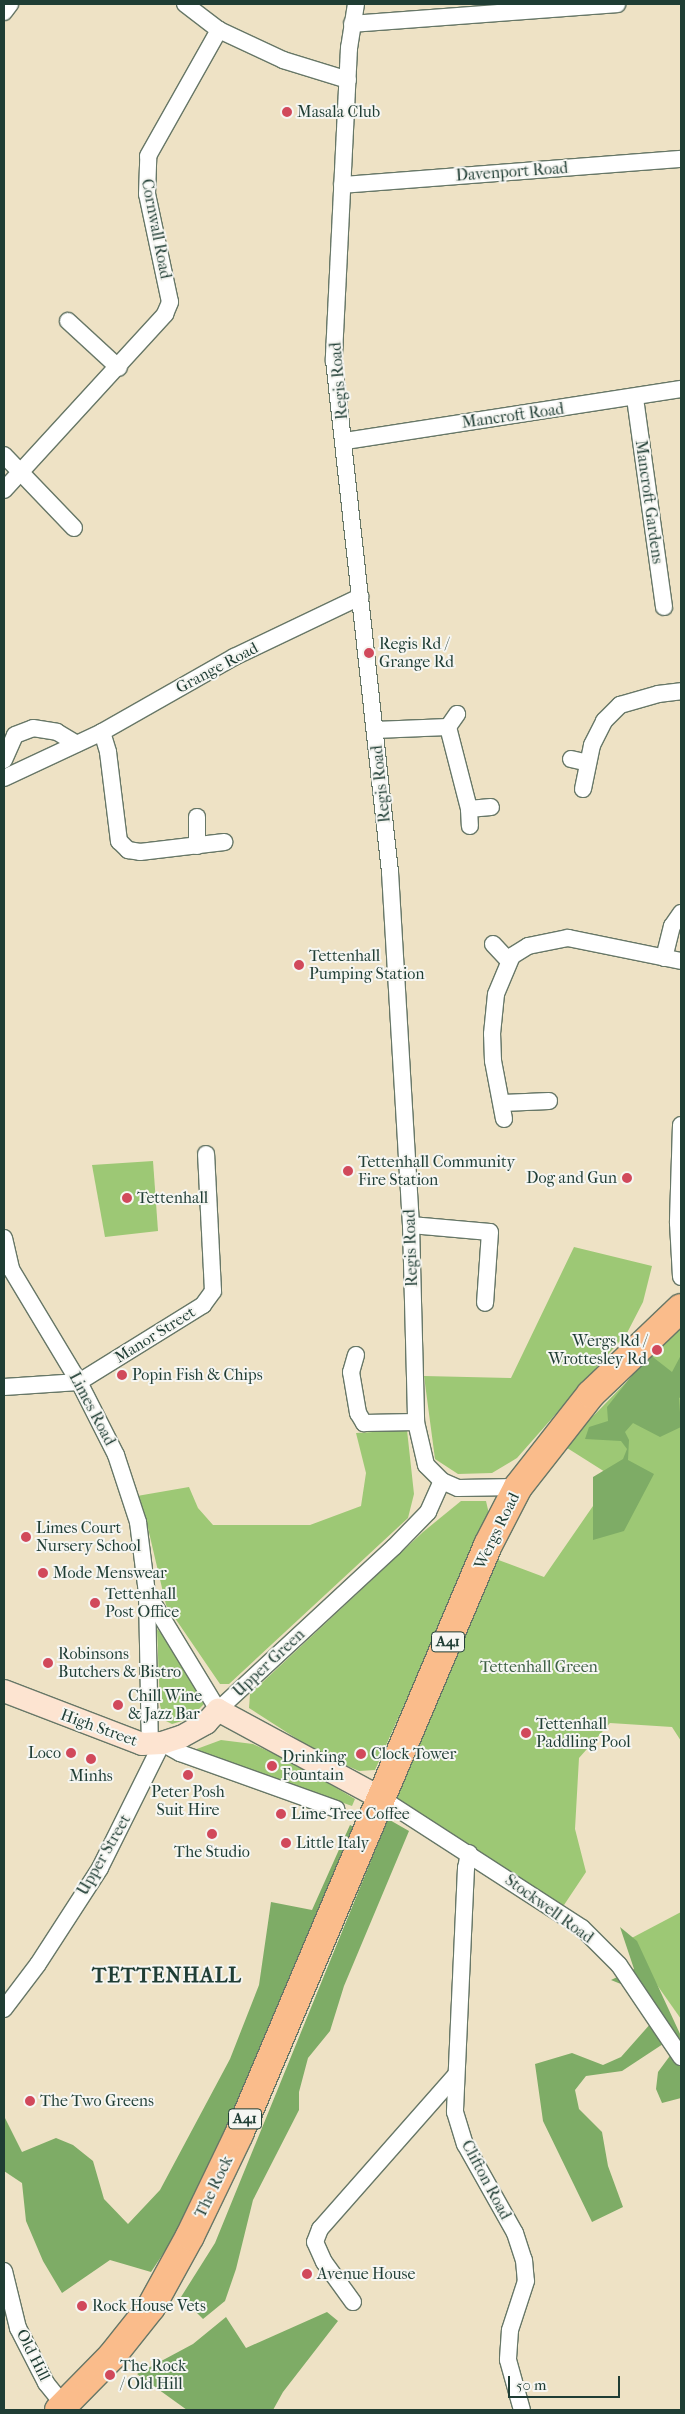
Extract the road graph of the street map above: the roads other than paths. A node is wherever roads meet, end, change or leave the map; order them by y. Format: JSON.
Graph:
{"nodes":[{"id":1,"x":10,"y":4,"type":"edge"},
{"id":2,"x":185,"y":4,"type":"edge"},
{"id":3,"x":356,"y":4,"type":"edge"},
{"id":4,"x":617,"y":4,"type":"edge"},
{"id":5,"x":4,"y":12,"type":"edge"},
{"id":6,"x":352,"y":24,"type":"junction"},
{"id":7,"x":219,"y":30,"type":"junction"},
{"id":8,"x":348,"y":80,"type":"junction"},
{"id":9,"x":681,"y":159,"type":"edge"},
{"id":10,"x":342,"y":185,"type":"junction"},
{"id":11,"x":68,"y":320,"type":"dead end"},
{"id":12,"x":119,"y":368,"type":"junction"},
{"id":13,"x":681,"y":390,"type":"edge"},
{"id":14,"x":635,"y":398,"type":"junction"},
{"id":15,"x":345,"y":441,"type":"junction"},
{"id":16,"x":4,"y":454,"type":"edge"},
{"id":17,"x":23,"y":472,"type":"junction"},
{"id":18,"x":4,"y":490,"type":"edge"},
{"id":19,"x":74,"y":528,"type":"dead end"},
{"id":20,"x":360,"y":597,"type":"junction"},
{"id":21,"x":664,"y":607,"type":"dead end"},
{"id":22,"x":681,"y":691,"type":"edge"},
{"id":23,"x":375,"y":730,"type":"junction"},
{"id":24,"x":102,"y":732,"type":"junction"},
{"id":25,"x":77,"y":744,"type":"junction"},
{"id":26,"x":571,"y":759,"type":"dead end"},
{"id":27,"x":4,"y":760,"type":"edge"},
{"id":28,"x":588,"y":763,"type":"junction"},
{"id":29,"x":4,"y":778,"type":"edge"},
{"id":30,"x":583,"y":789,"type":"dead end"},
{"id":31,"x":491,"y":808,"type":"dead end"},
{"id":32,"x":469,"y":809,"type":"junction"},
{"id":33,"x":197,"y":817,"type":"dead end"},
{"id":34,"x":470,"y":826,"type":"dead end"},
{"id":35,"x":224,"y":842,"type":"dead end"},
{"id":36,"x":196,"y":846,"type":"junction"},
{"id":37,"x":681,"y":913,"type":"edge"},
{"id":38,"x":493,"y":944,"type":"dead end"},
{"id":39,"x":664,"y":958,"type":"junction"},
{"id":40,"x":681,"y":961,"type":"edge"},
{"id":41,"x":509,"y":962,"type":"junction"},
{"id":42,"x":549,"y":1101,"type":"dead end"},
{"id":43,"x":681,"y":1125,"type":"edge"},
{"id":44,"x":206,"y":1154,"type":"dead end"},
{"id":45,"x":411,"y":1225,"type":"junction"},
{"id":46,"x":4,"y":1238,"type":"edge"},
{"id":47,"x":681,"y":1277,"type":"edge"},
{"id":48,"x":484,"y":1303,"type":"dead end"},
{"id":49,"x":681,"y":1308,"type":"edge"},
{"id":50,"x":356,"y":1356,"type":"dead end"},
{"id":51,"x":79,"y":1382,"type":"junction"},
{"id":52,"x":4,"y":1387,"type":"edge"},
{"id":53,"x":416,"y":1422,"type":"junction"},
{"id":54,"x":442,"y":1480,"type":"junction"},
{"id":55,"x":518,"y":1487,"type":"junction"},
{"id":56,"x":147,"y":1593,"type":"junction"},
{"id":57,"x":4,"y":1691,"type":"edge"},
{"id":58,"x":218,"y":1710,"type":"junction"},
{"id":59,"x":156,"y":1743,"type":"junction"},
{"id":60,"x":381,"y":1798,"type":"junction"},
{"id":61,"x":336,"y":1809,"type":"dead end"},
{"id":62,"x":470,"y":1853,"type":"junction"},
{"id":63,"x":4,"y":2009,"type":"edge"},
{"id":64,"x":681,"y":2057,"type":"edge"},
{"id":65,"x":456,"y":2075,"type":"junction"},
{"id":66,"x":4,"y":2271,"type":"edge"},
{"id":67,"x":353,"y":2302,"type":"dead end"},
{"id":68,"x":64,"y":2409,"type":"edge"},
{"id":69,"x":522,"y":2410,"type":"edge"}],
"edges":[{"from":1,"to":5,"type":"street"},
{"from":2,"to":7,"type":"street"},
{"from":3,"to":6,"type":"street","name":"Regis Road"},
{"from":4,"to":6,"type":"street"},
{"from":6,"to":8,"type":"street","name":"Regis Road"},
{"from":7,"to":8,"type":"street"},
{"from":7,"to":12,"type":"street","name":"Cornwall Road"},
{"from":8,"to":10,"type":"street","name":"Regis Road"},
{"from":9,"to":10,"type":"street","name":"Davenport Road"},
{"from":10,"to":15,"type":"street","name":"Regis Road"},
{"from":11,"to":12,"type":"street"},
{"from":12,"to":17,"type":"street","name":"Cornwall Road"},
{"from":13,"to":14,"type":"street","name":"Mancroft Road"},
{"from":14,"to":15,"type":"street","name":"Mancroft Road"},
{"from":14,"to":21,"type":"street","name":"Mancroft Gardens"},
{"from":15,"to":20,"type":"street","name":"Regis Road"},
{"from":16,"to":17,"type":"street"},
{"from":17,"to":18,"type":"street","name":"Cornwall Road"},
{"from":17,"to":19,"type":"street"},
{"from":20,"to":23,"type":"street","name":"Regis Road"},
{"from":20,"to":24,"type":"street","name":"Grange Road"},
{"from":22,"to":28,"type":"street"},
{"from":23,"to":32,"type":"street"},
{"from":23,"to":45,"type":"street","name":"Regis Road"},
{"from":24,"to":25,"type":"street","name":"Grange Road"},
{"from":24,"to":36,"type":"street"},
{"from":25,"to":27,"type":"street"},
{"from":25,"to":29,"type":"street","name":"Grange Road"},
{"from":26,"to":28,"type":"street"},
{"from":28,"to":30,"type":"street"},
{"from":31,"to":32,"type":"street"},
{"from":32,"to":34,"type":"street"},
{"from":33,"to":36,"type":"street"},
{"from":35,"to":36,"type":"street"},
{"from":37,"to":39,"type":"street"},
{"from":38,"to":41,"type":"street"},
{"from":39,"to":40,"type":"street"},
{"from":39,"to":41,"type":"street"},
{"from":41,"to":42,"type":"street"},
{"from":43,"to":47,"type":"street"},
{"from":44,"to":51,"type":"street","name":"Manor Street"},
{"from":45,"to":48,"type":"street"},
{"from":45,"to":53,"type":"street","name":"Regis Road"},
{"from":46,"to":51,"type":"street","name":"Limes Road"},
{"from":49,"to":55,"type":"highway","name":"Wergs Road","number":"A41"},
{"from":50,"to":53,"type":"street"},
{"from":51,"to":52,"type":"street"},
{"from":51,"to":56,"type":"street","name":"Limes Road"},
{"from":53,"to":54,"type":"street","name":"Regis Road"},
{"from":54,"to":55,"type":"street","name":"Regis Road"},
{"from":54,"to":58,"type":"street","name":"Upper Green"},
{"from":55,"to":60,"type":"highway","name":"Wergs Road","number":"A41"},
{"from":56,"to":58,"type":"street","name":"Limes Road"},
{"from":56,"to":59,"type":"street","name":"Limes Road"},
{"from":57,"to":59,"type":"street","name":"High Street"},
{"from":58,"to":59,"type":"street","name":"High Street"},
{"from":58,"to":60,"type":"street","name":"Upper Green"},
{"from":59,"to":61,"type":"street"},
{"from":59,"to":63,"type":"street","name":"Upper Street"},
{"from":60,"to":62,"type":"street","name":"Stockwell Road"},
{"from":60,"to":68,"type":"highway","name":"The Rock","number":"A41"},
{"from":62,"to":64,"type":"street","name":"Stockwell Road"},
{"from":62,"to":65,"type":"street","name":"Clifton Road"},
{"from":65,"to":67,"type":"street"},
{"from":65,"to":69,"type":"street","name":"Clifton Road"},
{"from":66,"to":68,"type":"street","name":"Old Hill"}]}
